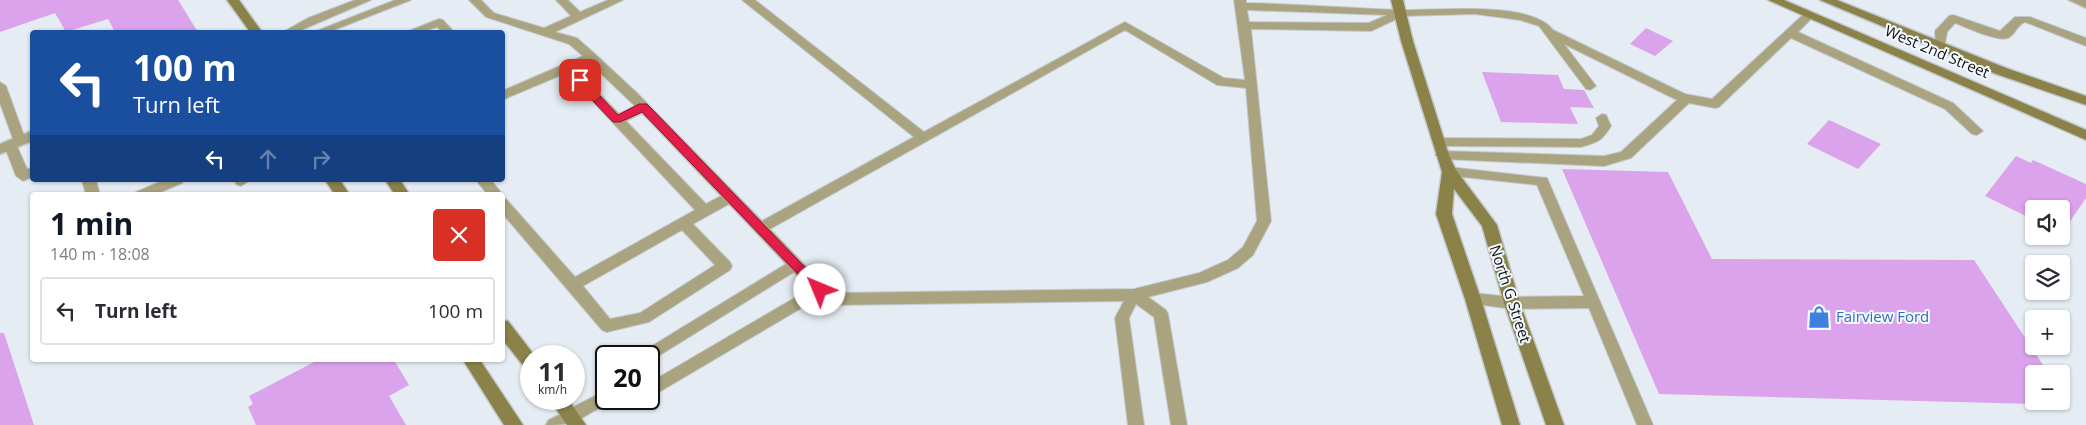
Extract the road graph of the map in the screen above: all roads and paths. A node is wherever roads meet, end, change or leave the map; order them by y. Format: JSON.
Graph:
{"nodes":[{"id":1,"x":233,"y":0,"type":"edge"},
{"id":2,"x":365,"y":0,"type":"edge"},
{"id":3,"x":405,"y":0,"type":"edge"},
{"id":4,"x":475,"y":0,"type":"edge"},
{"id":5,"x":562,"y":0,"type":"edge"},
{"id":6,"x":617,"y":0,"type":"edge"},
{"id":7,"x":748,"y":0,"type":"edge"},
{"id":8,"x":1774,"y":0,"type":"edge"},
{"id":9,"x":1826,"y":0,"type":"edge"},
{"id":10,"x":2075,"y":0,"type":"edge"},
{"id":11,"x":1240,"y":3,"type":"edge"},
{"id":12,"x":2086,"y":4,"type":"edge"},
{"id":13,"x":1474,"y":5,"type":"edge"},
{"id":14,"x":1398,"y":7,"type":"edge"},
{"id":15,"x":1809,"y":15,"type":"junction"},
{"id":16,"x":578,"y":17,"type":"junction"},
{"id":17,"x":1244,"y":25,"type":"junction"},
{"id":18,"x":255,"y":30,"type":"edge"},
{"id":19,"x":293,"y":30,"type":"edge"},
{"id":20,"x":325,"y":30,"type":"edge"},
{"id":21,"x":418,"y":30,"type":"edge"},
{"id":22,"x":447,"y":30,"type":"edge"},
{"id":23,"x":1549,"y":32,"type":"junction"},
{"id":24,"x":542,"y":33,"type":"junction"},
{"id":25,"x":1790,"y":33,"type":"junction"},
{"id":26,"x":2086,"y":42,"type":"edge"},
{"id":27,"x":1940,"y":47,"type":"junction"},
{"id":28,"x":591,"y":57,"type":"junction"},
{"id":29,"x":567,"y":67,"type":"junction"},
{"id":30,"x":1252,"y":84,"type":"junction"},
{"id":31,"x":0,"y":86,"type":"edge"},
{"id":32,"x":1590,"y":86,"type":"dead end"},
{"id":33,"x":505,"y":93,"type":"edge"},
{"id":34,"x":1682,"y":97,"type":"junction"},
{"id":35,"x":2086,"y":100,"type":"edge"},
{"id":36,"x":643,"y":107,"type":"junction"},
{"id":37,"x":1602,"y":118,"type":"dead end"},
{"id":38,"x":617,"y":120,"type":"junction"},
{"id":39,"x":1978,"y":130,"type":"dead end"},
{"id":40,"x":2086,"y":135,"type":"edge"},
{"id":41,"x":923,"y":138,"type":"junction"},
{"id":42,"x":16,"y":143,"type":"edge"},
{"id":43,"x":1440,"y":149,"type":"junction"},
{"id":44,"x":1449,"y":172,"type":"junction"},
{"id":45,"x":30,"y":173,"type":"edge"},
{"id":46,"x":172,"y":182,"type":"edge"},
{"id":47,"x":485,"y":182,"type":"edge"},
{"id":48,"x":148,"y":192,"type":"edge"},
{"id":49,"x":493,"y":192,"type":"edge"},
{"id":50,"x":730,"y":197,"type":"junction"},
{"id":51,"x":505,"y":206,"type":"edge"},
{"id":52,"x":705,"y":212,"type":"junction"},
{"id":53,"x":684,"y":223,"type":"junction"},
{"id":54,"x":760,"y":228,"type":"junction"},
{"id":55,"x":795,"y":265,"type":"junction"},
{"id":56,"x":573,"y":285,"type":"junction"},
{"id":57,"x":820,"y":290,"type":"junction"},
{"id":58,"x":1134,"y":295,"type":"junction"},
{"id":59,"x":1473,"y":299,"type":"junction"},
{"id":60,"x":1594,"y":302,"type":"junction"},
{"id":61,"x":1512,"y":303,"type":"junction"},
{"id":62,"x":505,"y":330,"type":"edge"},
{"id":63,"x":660,"y":348,"type":"edge"},
{"id":64,"x":520,"y":349,"type":"edge"},
{"id":65,"x":472,"y":362,"type":"edge"},
{"id":66,"x":660,"y":385,"type":"edge"},
{"id":67,"x":595,"y":402,"type":"edge"},
{"id":68,"x":566,"y":410,"type":"edge"},
{"id":69,"x":574,"y":420,"type":"edge"},
{"id":70,"x":514,"y":425,"type":"edge"},
{"id":71,"x":555,"y":425,"type":"edge"},
{"id":72,"x":1136,"y":425,"type":"edge"},
{"id":73,"x":1179,"y":425,"type":"edge"},
{"id":74,"x":1511,"y":425,"type":"edge"},
{"id":75,"x":1555,"y":425,"type":"edge"},
{"id":76,"x":1645,"y":425,"type":"edge"}],
"edges":[{"from":1,"to":18,"type":"main road"},
{"from":2,"to":19,"type":"lane"},
{"from":3,"to":20,"type":"lane"},
{"from":4,"to":24,"type":"lane"},
{"from":5,"to":16,"type":"lane"},
{"from":6,"to":16,"type":"lane"},
{"from":7,"to":41,"type":"lane"},
{"from":8,"to":15,"type":"main road","name":"West 2nd Street"},
{"from":9,"to":27,"type":"main road","name":"West 2nd Street"},
{"from":10,"to":12,"type":"street"},
{"from":11,"to":14,"type":"lane"},
{"from":11,"to":17,"type":"lane"},
{"from":13,"to":14,"type":"lane"},
{"from":13,"to":23,"type":"lane"},
{"from":14,"to":17,"type":"lane"},
{"from":14,"to":43,"type":"main road","name":"North G Street"},
{"from":15,"to":25,"type":"lane"},
{"from":15,"to":27,"type":"main road"},
{"from":15,"to":40,"type":"main road","name":"West 2nd Street"},
{"from":16,"to":24,"type":"lane"},
{"from":17,"to":30,"type":"lane"},
{"from":21,"to":22,"type":"lane"},
{"from":23,"to":32,"type":"lane"},
{"from":23,"to":34,"type":"lane"},
{"from":24,"to":28,"type":"lane"},
{"from":25,"to":34,"type":"lane"},
{"from":25,"to":39,"type":"lane"},
{"from":26,"to":27,"type":"lane"},
{"from":27,"to":35,"type":"main road","name":"West 2nd Street"},
{"from":28,"to":29,"type":"lane"},
{"from":28,"to":36,"type":"lane"},
{"from":29,"to":33,"type":"lane"},
{"from":29,"to":38,"type":"lane"},
{"from":30,"to":41,"type":"lane"},
{"from":30,"to":58,"type":"lane"},
{"from":31,"to":42,"type":"lane"},
{"from":34,"to":43,"type":"lane"},
{"from":36,"to":38,"type":"lane"},
{"from":36,"to":50,"type":"lane"},
{"from":37,"to":43,"type":"lane"},
{"from":38,"to":52,"type":"lane"},
{"from":41,"to":54,"type":"lane"},
{"from":42,"to":45,"type":"lane"},
{"from":43,"to":44,"type":"main road","name":"North G Street"},
{"from":44,"to":59,"type":"main road"},
{"from":44,"to":60,"type":"lane"},
{"from":44,"to":61,"type":"main road","name":"North G Street"},
{"from":46,"to":48,"type":"lane"},
{"from":47,"to":49,"type":"lane"},
{"from":50,"to":52,"type":"lane"},
{"from":50,"to":54,"type":"lane"},
{"from":51,"to":56,"type":"lane"},
{"from":52,"to":53,"type":"lane"},
{"from":53,"to":56,"type":"lane"},
{"from":53,"to":56,"type":"lane"},
{"from":54,"to":55,"type":"lane"},
{"from":55,"to":57,"type":"lane"},
{"from":55,"to":63,"type":"lane"},
{"from":57,"to":58,"type":"lane"},
{"from":57,"to":66,"type":"lane"},
{"from":58,"to":72,"type":"lane"},
{"from":58,"to":73,"type":"lane"},
{"from":59,"to":61,"type":"lane"},
{"from":59,"to":74,"type":"main road"},
{"from":60,"to":61,"type":"lane"},
{"from":60,"to":76,"type":"lane"},
{"from":61,"to":75,"type":"main road","name":"North G Street"},
{"from":62,"to":64,"type":"main road"},
{"from":65,"to":70,"type":"main road"},
{"from":67,"to":69,"type":"lane"},
{"from":68,"to":69,"type":"main road"},
{"from":69,"to":71,"type":"street"}]}
